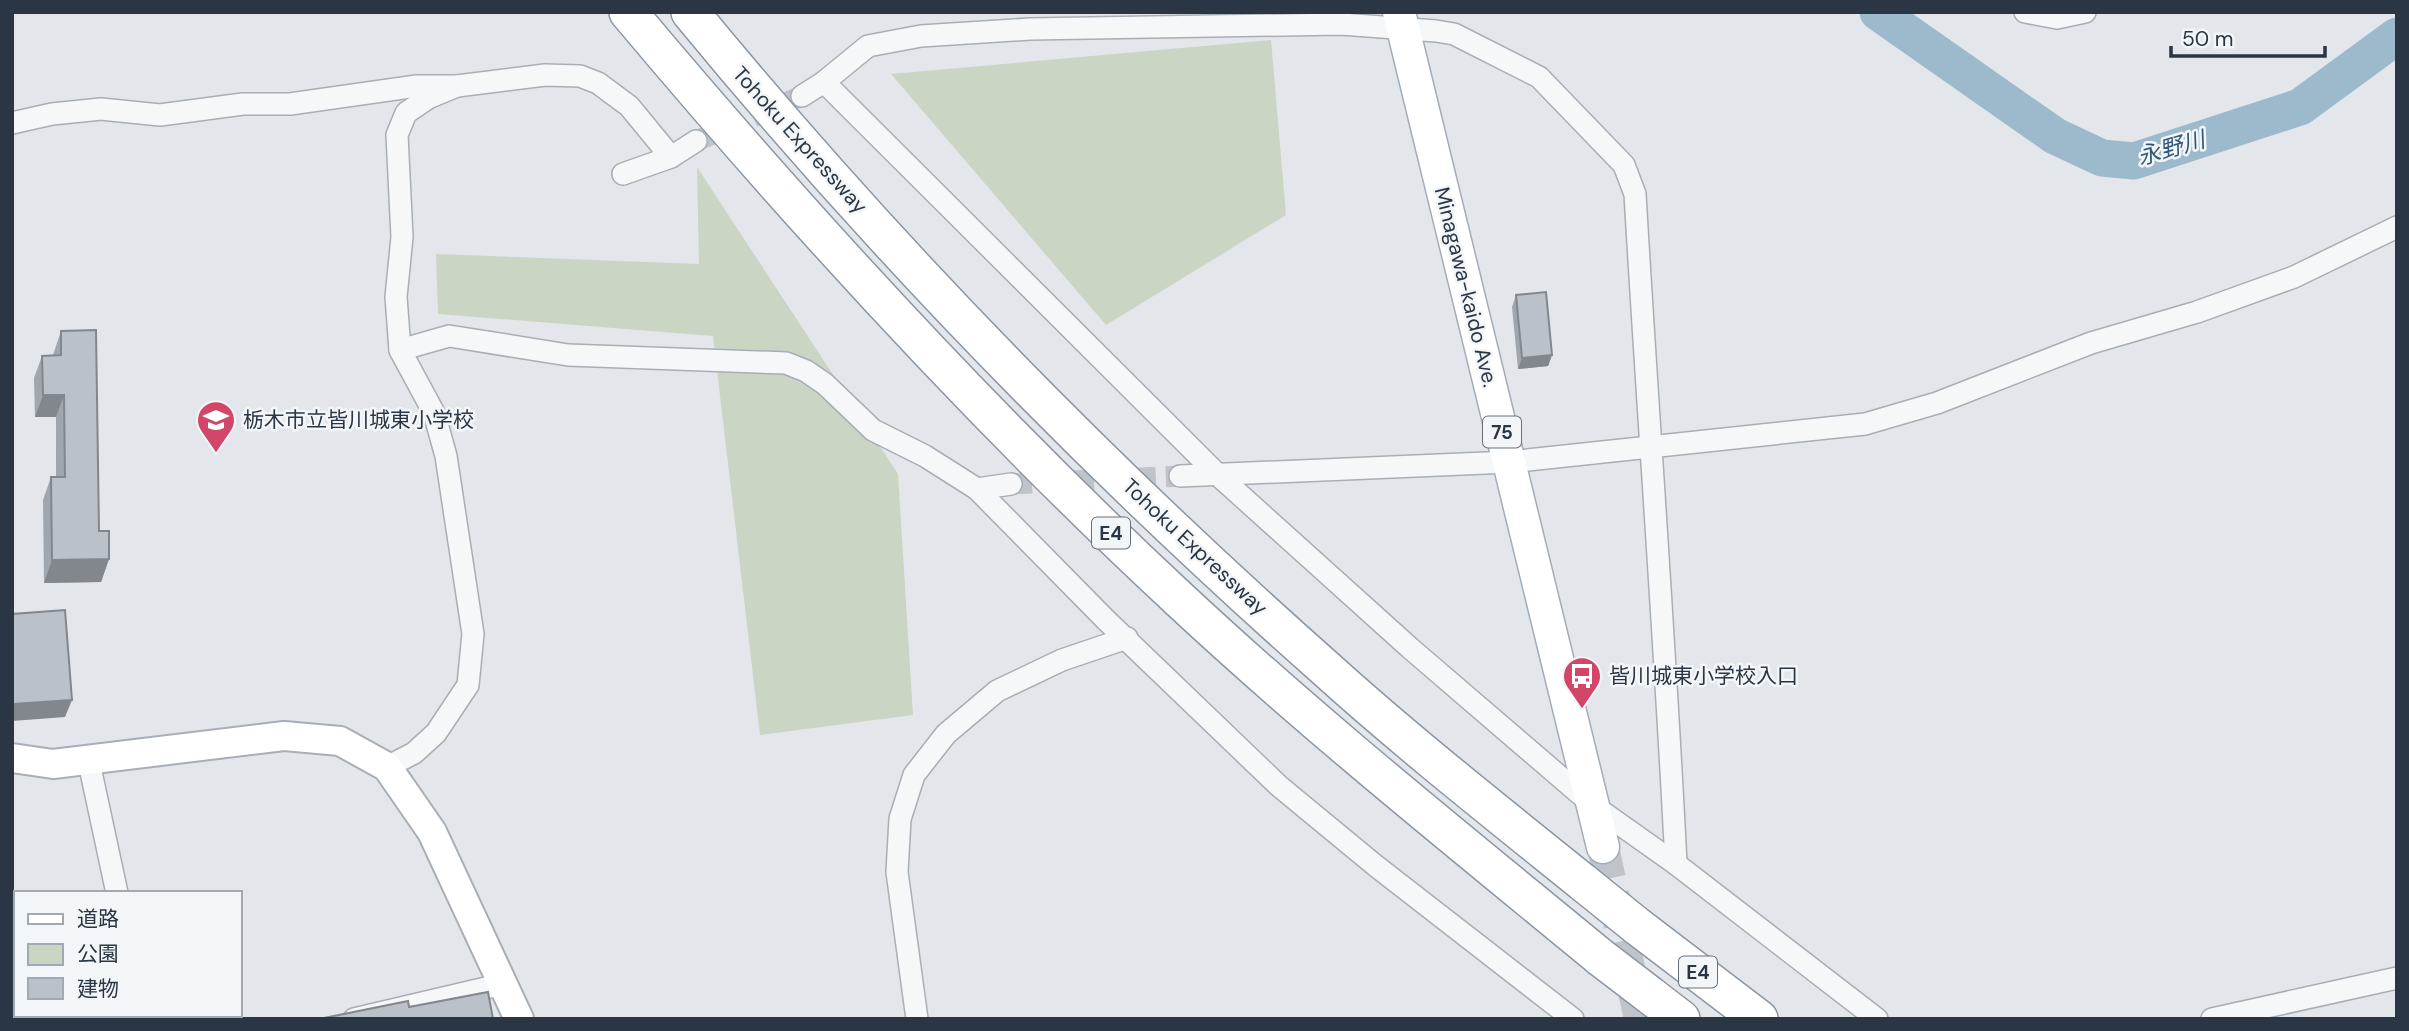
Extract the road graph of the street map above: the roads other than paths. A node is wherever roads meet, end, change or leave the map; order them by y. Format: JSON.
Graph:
{"nodes":[{"id":1,"x":628,"y":12,"type":"edge"},
{"id":2,"x":690,"y":12,"type":"edge"},
{"id":3,"x":2025,"y":12,"type":"edge"},
{"id":4,"x":2085,"y":12,"type":"edge"},
{"id":5,"x":1401,"y":20,"type":"edge"},
{"id":6,"x":824,"y":82,"type":"junction"},
{"id":7,"x":457,"y":86,"type":"junction"},
{"id":8,"x":802,"y":96,"type":"tunnel mouth"},
{"id":9,"x":12,"y":123,"type":"edge"},
{"id":10,"x":696,"y":141,"type":"tunnel mouth"},
{"id":11,"x":671,"y":157,"type":"junction"},
{"id":12,"x":622,"y":174,"type":"dead end"},
{"id":13,"x":2397,"y":227,"type":"edge"},
{"id":14,"x":400,"y":350,"type":"junction"},
{"id":15,"x":1649,"y":448,"type":"junction"},
{"id":16,"x":1510,"y":463,"type":"junction"},
{"id":17,"x":1219,"y":476,"type":"junction"},
{"id":18,"x":1180,"y":477,"type":"tunnel mouth"},
{"id":19,"x":1011,"y":484,"type":"tunnel mouth"},
{"id":20,"x":977,"y":489,"type":"junction"},
{"id":21,"x":1127,"y":639,"type":"junction"},
{"id":22,"x":12,"y":758,"type":"edge"},
{"id":23,"x":88,"y":758,"type":"junction"},
{"id":24,"x":387,"y":767,"type":"junction"},
{"id":25,"x":1594,"y":806,"type":"junction"},
{"id":26,"x":1603,"y":847,"type":"tunnel mouth"},
{"id":27,"x":1676,"y":864,"type":"junction"},
{"id":28,"x":117,"y":891,"type":"edge"},
{"id":29,"x":2397,"y":978,"type":"edge"},
{"id":30,"x":503,"y":984,"type":"junction"},
{"id":31,"x":354,"y":1019,"type":"edge"},
{"id":32,"x":519,"y":1019,"type":"edge"},
{"id":33,"x":917,"y":1019,"type":"edge"},
{"id":34,"x":1573,"y":1019,"type":"edge"},
{"id":35,"x":1681,"y":1019,"type":"edge"},
{"id":36,"x":1759,"y":1019,"type":"edge"},
{"id":37,"x":1877,"y":1019,"type":"edge"},
{"id":38,"x":2212,"y":1019,"type":"edge"}],
"edges":[{"from":1,"to":35,"type":"highway","number":"E4","bridge":true},
{"from":2,"to":36,"type":"highway","name":"Tohoku Expressway","number":"E4","bridge":true},
{"from":3,"to":4,"type":"street"},
{"from":5,"to":6,"type":"street"},
{"from":5,"to":15,"type":"street"},
{"from":5,"to":16,"type":"main road","name":"Minagawa-kaido Ave.","number":"75"},
{"from":6,"to":8,"type":"street"},
{"from":6,"to":17,"type":"street"},
{"from":7,"to":9,"type":"street"},
{"from":7,"to":11,"type":"street"},
{"from":7,"to":14,"type":"street"},
{"from":10,"to":11,"type":"street"},
{"from":11,"to":12,"type":"street"},
{"from":13,"to":15,"type":"street"},
{"from":14,"to":20,"type":"street"},
{"from":14,"to":24,"type":"street"},
{"from":15,"to":16,"type":"street"},
{"from":15,"to":27,"type":"street"},
{"from":16,"to":17,"type":"street"},
{"from":16,"to":25,"type":"main road","name":"Minagawa-kaido Ave.","number":"75"},
{"from":17,"to":18,"type":"street"},
{"from":17,"to":25,"type":"street"},
{"from":19,"to":20,"type":"street"},
{"from":20,"to":21,"type":"street"},
{"from":21,"to":33,"type":"street"},
{"from":21,"to":34,"type":"street"},
{"from":22,"to":23,"type":"street"},
{"from":23,"to":24,"type":"street"},
{"from":23,"to":28,"type":"street"},
{"from":24,"to":30,"type":"street"},
{"from":25,"to":26,"type":"main road","name":"Minagawa-kaido Ave.","number":"75"},
{"from":25,"to":27,"type":"street"},
{"from":27,"to":37,"type":"street"},
{"from":29,"to":38,"type":"street"},
{"from":30,"to":31,"type":"street"},
{"from":30,"to":32,"type":"street"}]}
